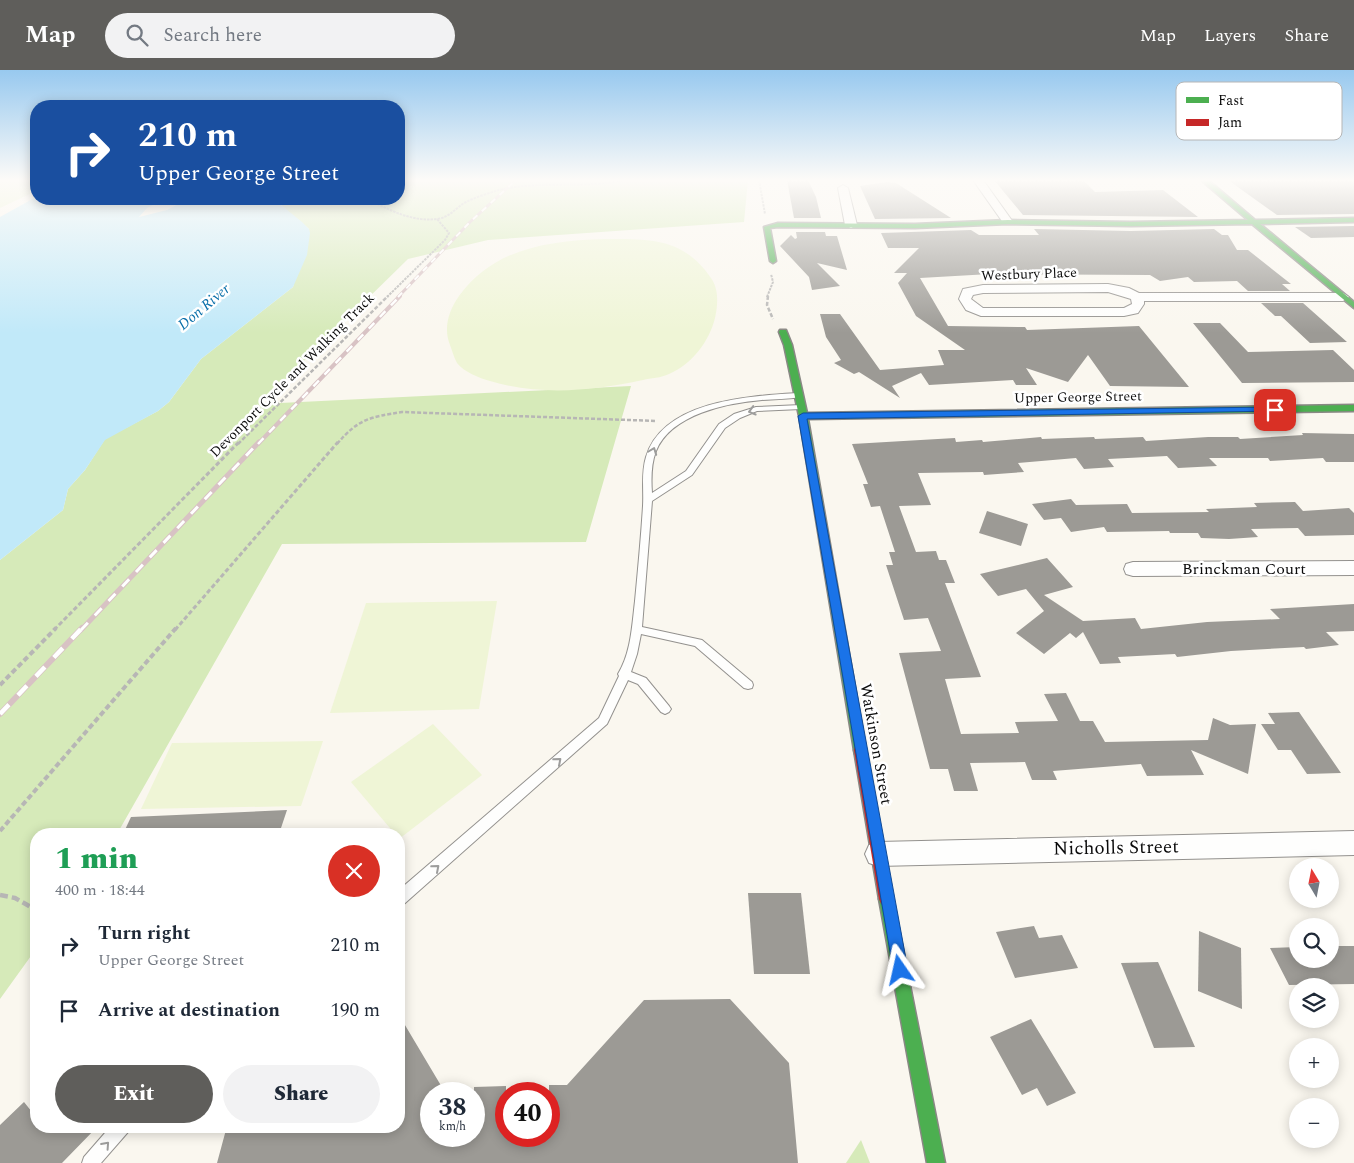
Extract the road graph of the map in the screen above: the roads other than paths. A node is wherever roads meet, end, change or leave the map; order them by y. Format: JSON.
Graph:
{"nodes":[{"id":1,"x":768,"y":231,"type":"edge"},
{"id":2,"x":1264,"y":231,"type":"edge"},
{"id":3,"x":773,"y":261,"type":"road end"},
{"id":4,"x":1137,"y":297,"type":"junction"},
{"id":5,"x":1343,"y":297,"type":"junction"},
{"id":6,"x":1354,"y":306,"type":"edge"},
{"id":7,"x":783,"y":332,"type":"road end"},
{"id":8,"x":800,"y":406,"type":"junction"},
{"id":9,"x":1354,"y":408,"type":"edge"},
{"id":10,"x":648,"y":499,"type":"junction"},
{"id":11,"x":1354,"y":568,"type":"edge"},
{"id":12,"x":1134,"y":569,"type":"dead end"},
{"id":13,"x":635,"y":629,"type":"junction"},
{"id":14,"x":623,"y":674,"type":"junction"},
{"id":15,"x":748,"y":684,"type":"dead end"},
{"id":16,"x":665,"y":708,"type":"dead end"},
{"id":17,"x":1354,"y":843,"type":"edge"},
{"id":18,"x":878,"y":854,"type":"junction"},
{"id":19,"x":405,"y":894,"type":"edge"},
{"id":20,"x":116,"y":1133,"type":"edge"},
{"id":21,"x":90,"y":1163,"type":"edge"},
{"id":22,"x":936,"y":1163,"type":"edge"}],
"edges":[{"from":1,"to":3,"type":"street"},
{"from":2,"to":5,"type":"street"},
{"from":4,"to":4,"type":"street","name":"Westbury Place"},
{"from":4,"to":5,"type":"street","name":"Westbury Place"},
{"from":5,"to":6,"type":"street"},
{"from":7,"to":8,"type":"street","name":"Watkinson Street"},
{"from":8,"to":9,"type":"street","name":"Upper George Street"},
{"from":8,"to":10,"type":"lane","one_way":true},
{"from":10,"to":8,"type":"lane","one_way":true},
{"from":8,"to":18,"type":"street","name":"Watkinson Street"},
{"from":10,"to":13,"type":"lane"},
{"from":11,"to":12,"type":"street","name":"Brinckman Court"},
{"from":13,"to":14,"type":"lane"},
{"from":13,"to":15,"type":"lane"},
{"from":14,"to":16,"type":"lane"},
{"from":19,"to":14,"type":"lane","one_way":true},
{"from":17,"to":18,"type":"street","name":"Nicholls Street"},
{"from":18,"to":22,"type":"street","name":"Watkinson Street"},
{"from":21,"to":20,"type":"lane","one_way":true}]}
